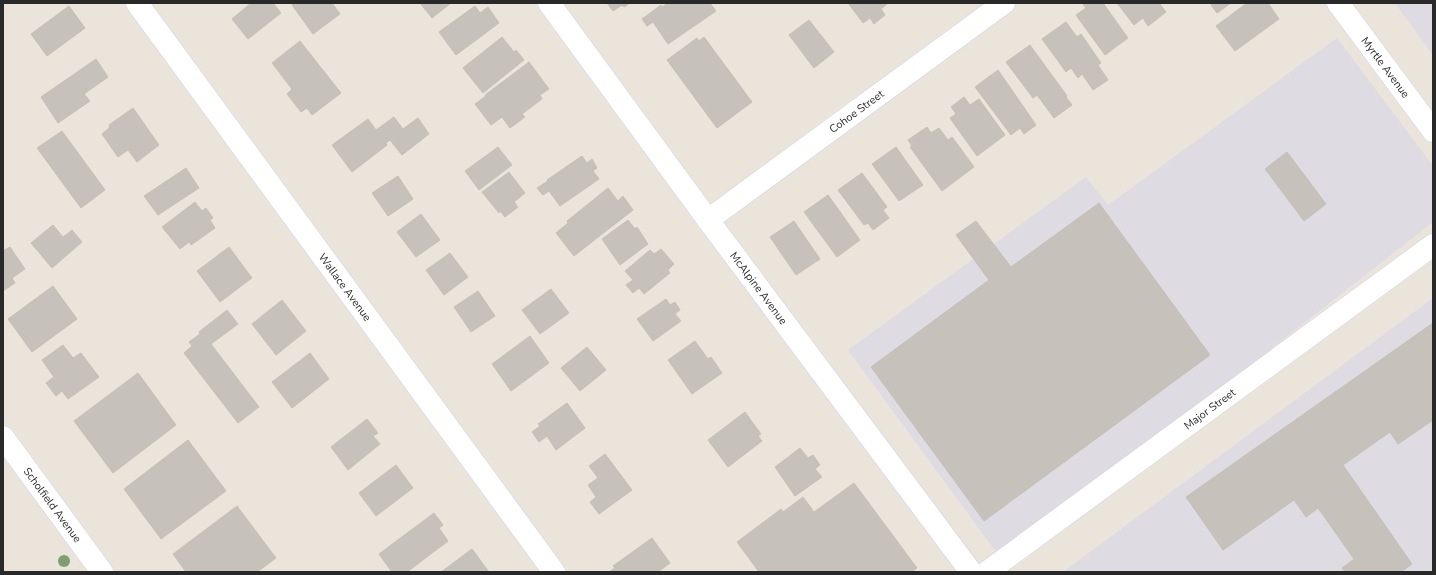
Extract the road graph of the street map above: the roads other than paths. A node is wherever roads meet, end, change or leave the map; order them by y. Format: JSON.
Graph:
{"nodes":[{"id":1,"x":136,"y":3,"type":"edge"},
{"id":2,"x":549,"y":3,"type":"edge"},
{"id":3,"x":1004,"y":3,"type":"edge"},
{"id":4,"x":1338,"y":3,"type":"edge"},
{"id":5,"x":1433,"y":131,"type":"edge"},
{"id":6,"x":708,"y":220,"type":"junction"},
{"id":7,"x":1433,"y":245,"type":"edge"},
{"id":8,"x":3,"y":437,"type":"edge"},
{"id":9,"x":102,"y":572,"type":"edge"},
{"id":10,"x":554,"y":572,"type":"edge"},
{"id":11,"x":971,"y":572,"type":"edge"},
{"id":12,"x":987,"y":572,"type":"edge"}],
"edges":[{"from":1,"to":10,"type":"street","name":"Wallace Avenue"},
{"from":2,"to":6,"type":"street","name":"McAlpine Avenue"},
{"from":3,"to":6,"type":"street","name":"Cohoe Street"},
{"from":4,"to":5,"type":"street","name":"Myrtle Avenue"},
{"from":6,"to":11,"type":"street","name":"McAlpine Avenue"},
{"from":7,"to":12,"type":"street","name":"Major Street"},
{"from":8,"to":9,"type":"street","name":"Scholfield Avenue"}]}
